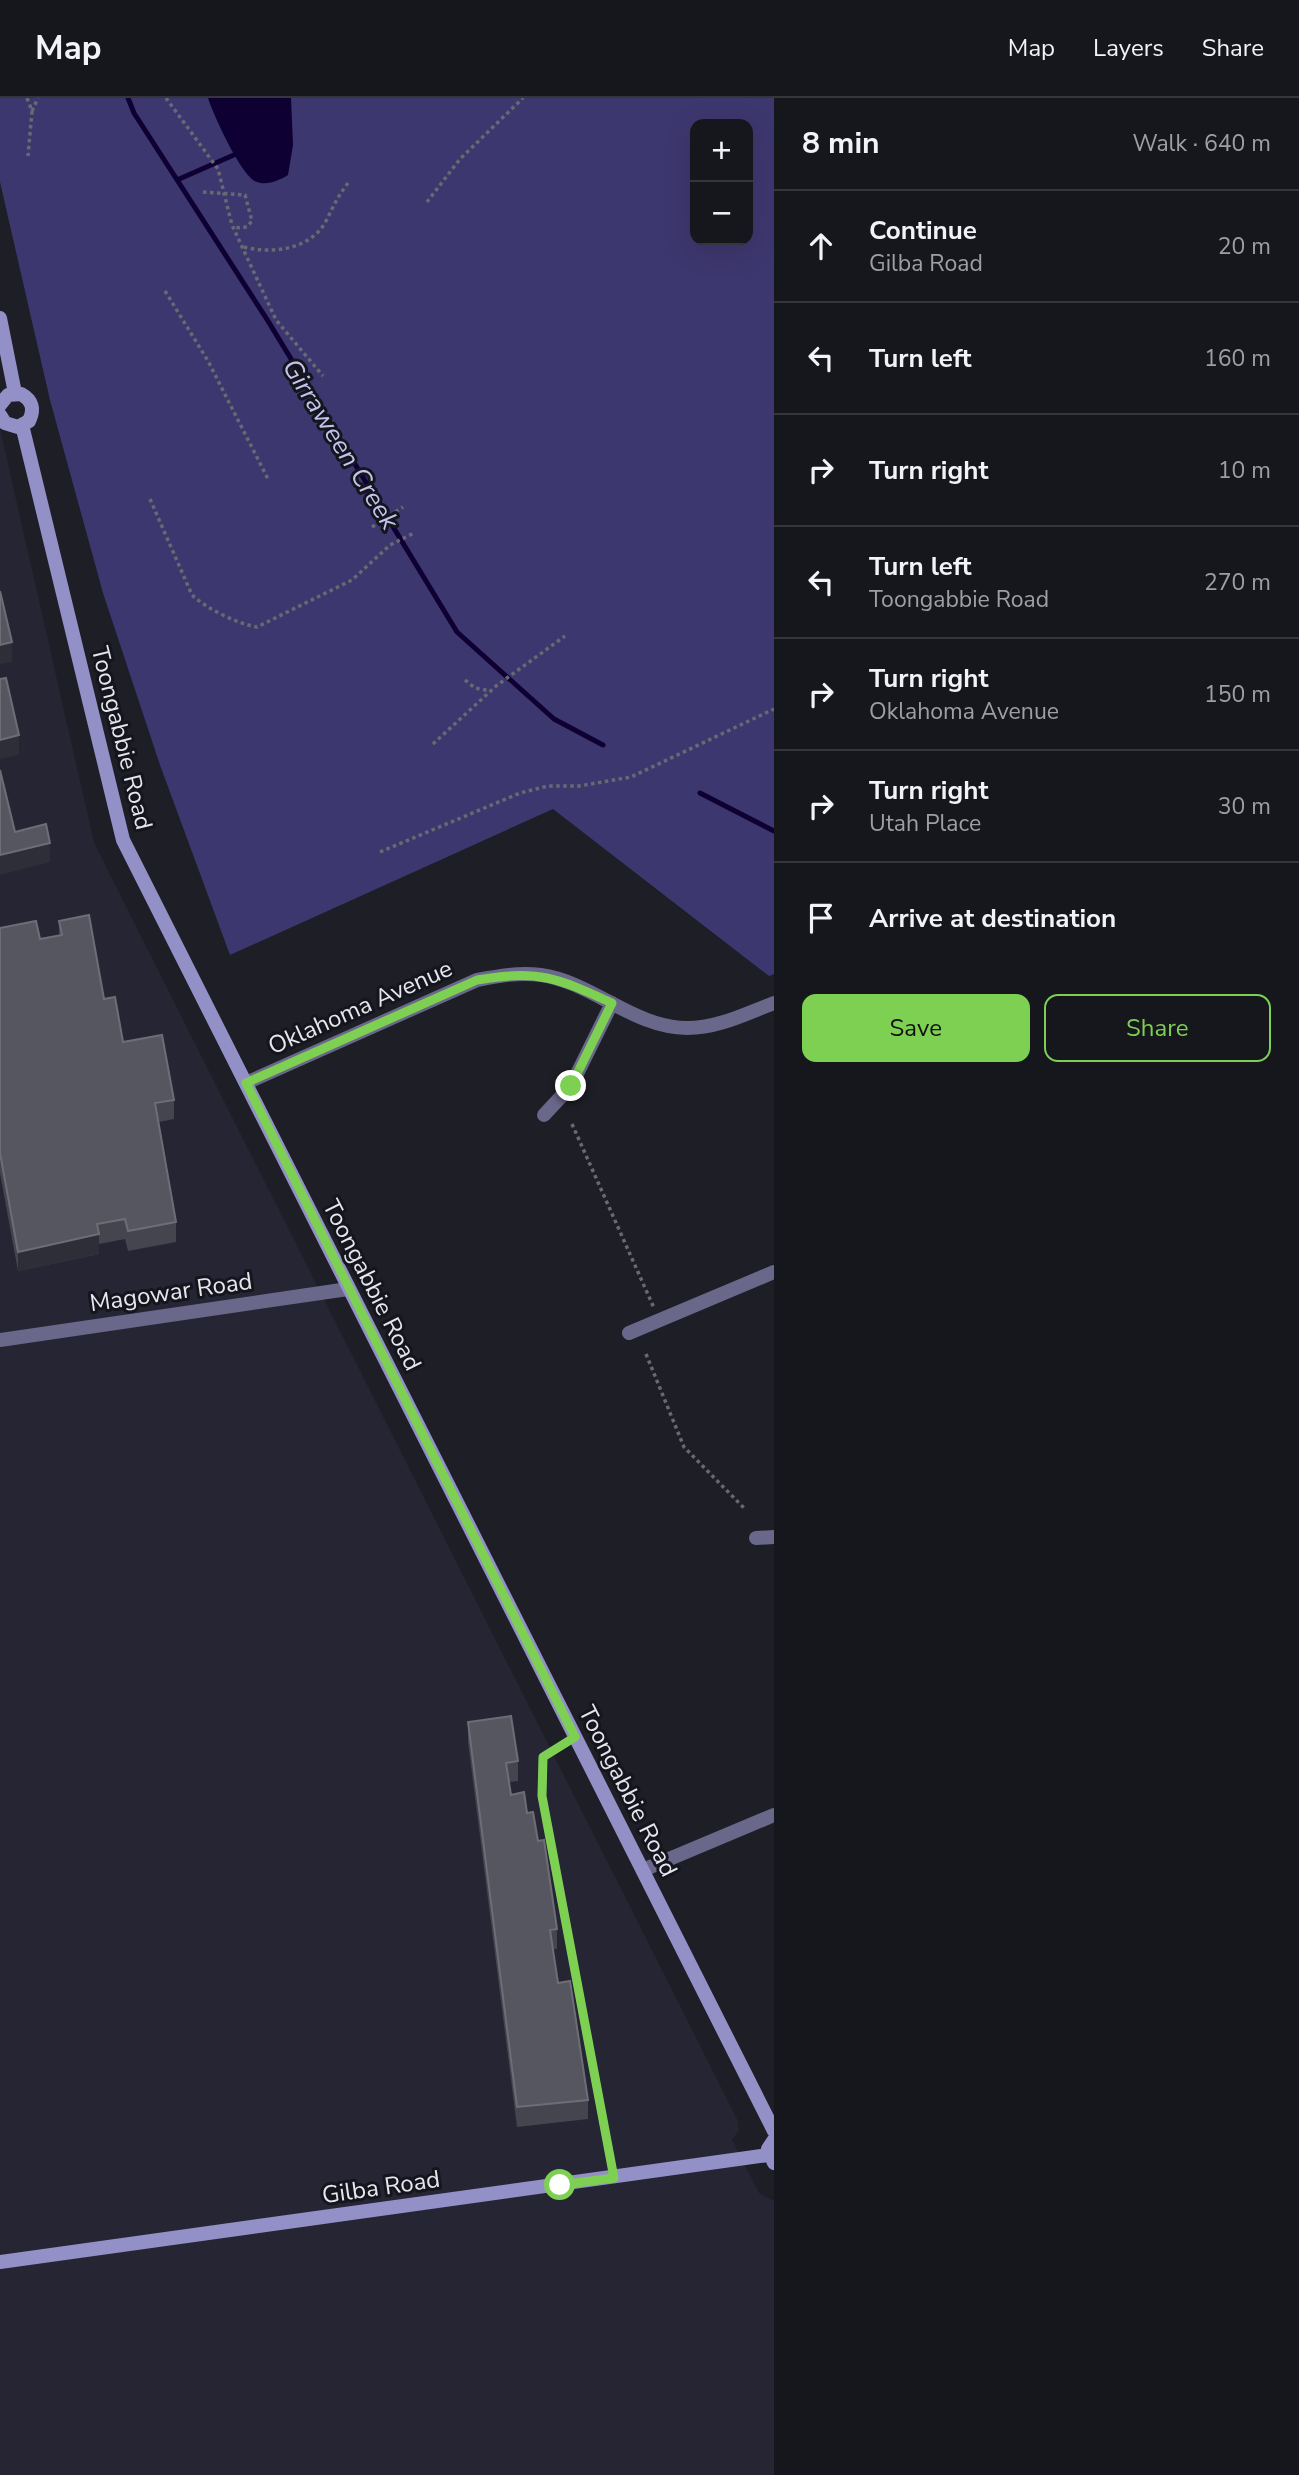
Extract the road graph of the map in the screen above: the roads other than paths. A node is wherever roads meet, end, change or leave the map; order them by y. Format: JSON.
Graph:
{"nodes":[{"id":1,"x":0,"y":318,"type":"edge"},
{"id":2,"x":15,"y":393,"type":"junction"},
{"id":3,"x":0,"y":405,"type":"edge"},
{"id":4,"x":0,"y":415,"type":"edge"},
{"id":5,"x":22,"y":425,"type":"junction"},
{"id":6,"x":612,"y":1003,"type":"junction"},
{"id":7,"x":774,"y":1003,"type":"edge"},
{"id":8,"x":246,"y":1083,"type":"junction"},
{"id":9,"x":544,"y":1115,"type":"dead end"},
{"id":10,"x":774,"y":1272,"type":"edge"},
{"id":11,"x":348,"y":1289,"type":"junction"},
{"id":12,"x":629,"y":1333,"type":"dead end"},
{"id":13,"x":0,"y":1340,"type":"edge"},
{"id":14,"x":774,"y":1537,"type":"edge"},
{"id":15,"x":756,"y":1538,"type":"dead end"},
{"id":16,"x":575,"y":1737,"type":"junction"},
{"id":17,"x":774,"y":1815,"type":"edge"},
{"id":18,"x":643,"y":1870,"type":"junction"},
{"id":19,"x":774,"y":2132,"type":"edge"},
{"id":20,"x":774,"y":2140,"type":"edge"},
{"id":21,"x":771,"y":2159,"type":"edge"},
{"id":22,"x":614,"y":2178,"type":"junction"},
{"id":23,"x":0,"y":2262,"type":"edge"}],
"edges":[{"from":1,"to":2,"type":"main road"},
{"from":2,"to":3,"type":"main road"},
{"from":2,"to":5,"type":"main road"},
{"from":4,"to":5,"type":"main road"},
{"from":5,"to":8,"type":"main road","name":"Toongabbie Road"},
{"from":6,"to":7,"type":"street","name":"Oklahoma Avenue"},
{"from":6,"to":8,"type":"street","name":"Oklahoma Avenue"},
{"from":6,"to":9,"type":"street"},
{"from":8,"to":11,"type":"main road","name":"Toongabbie Road"},
{"from":10,"to":12,"type":"street"},
{"from":11,"to":13,"type":"street","name":"Magowar Road"},
{"from":11,"to":16,"type":"main road","name":"Toongabbie Road"},
{"from":14,"to":15,"type":"street"},
{"from":16,"to":18,"type":"main road","name":"Toongabbie Road"},
{"from":16,"to":22,"type":"lane"},
{"from":17,"to":18,"type":"street"},
{"from":18,"to":19,"type":"main road","name":"Toongabbie Road"},
{"from":20,"to":21,"type":"main road"},
{"from":21,"to":22,"type":"main road","name":"Gilba Road"},
{"from":22,"to":23,"type":"main road","name":"Gilba Road"}]}
